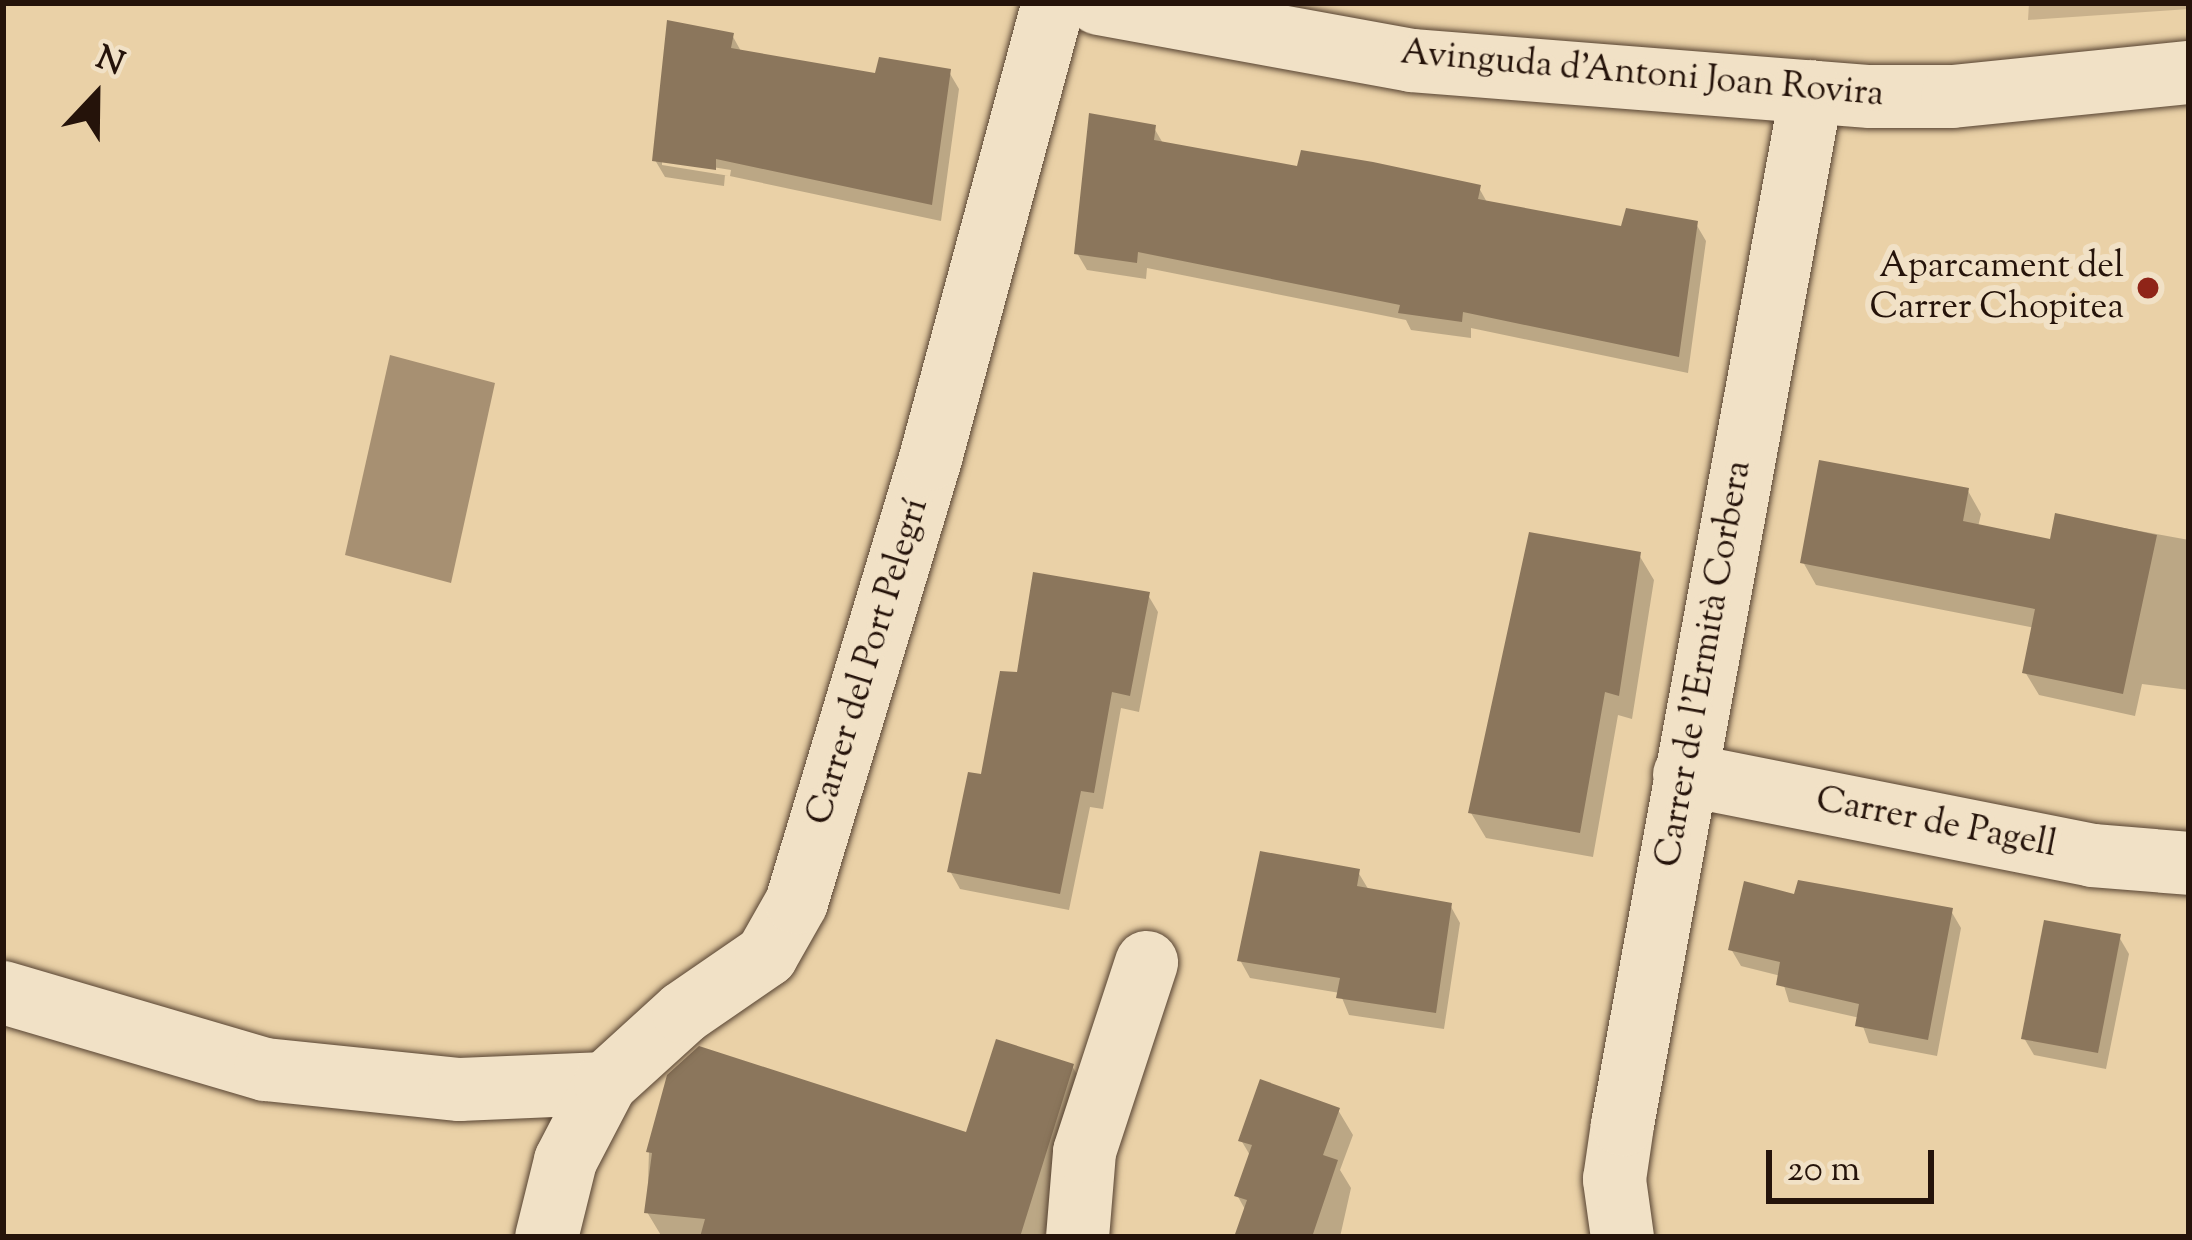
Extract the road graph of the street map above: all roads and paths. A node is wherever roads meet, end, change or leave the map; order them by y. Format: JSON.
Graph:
{"nodes":[{"id":1,"x":1053,"y":3,"type":"edge"},
{"id":2,"x":1098,"y":3,"type":"edge"},
{"id":3,"x":1170,"y":10,"type":"edge"},
{"id":4,"x":2189,"y":72,"type":"edge"},
{"id":5,"x":1811,"y":92,"type":"junction"},
{"id":6,"x":1684,"y":775,"type":"junction"},
{"id":7,"x":2189,"y":863,"type":"edge"},
{"id":8,"x":1146,"y":962,"type":"dead end"},
{"id":9,"x":3,"y":992,"type":"edge"},
{"id":10,"x":605,"y":1083,"type":"junction"},
{"id":11,"x":546,"y":1237,"type":"edge"},
{"id":12,"x":1077,"y":1237,"type":"edge"},
{"id":13,"x":1622,"y":1237,"type":"edge"}],
"edges":[{"from":1,"to":10,"type":"street","name":"Carrer del Port Pelegrí"},
{"from":2,"to":3,"type":"street","name":"Avinguda d'Antoni Joan Rovira"},
{"from":3,"to":5,"type":"street","name":"Avinguda d'Antoni Joan Rovira"},
{"from":4,"to":5,"type":"street","name":"Avinguda d'Antoni Joan Rovira"},
{"from":5,"to":6,"type":"street","name":"Carrer de l'Ermità Corbera"},
{"from":6,"to":7,"type":"street","name":"Carrer de Pagell"},
{"from":6,"to":13,"type":"street","name":"Carrer de l'Ermità Corbera"},
{"from":8,"to":12,"type":"street"},
{"from":9,"to":10,"type":"street"},
{"from":10,"to":11,"type":"street","name":"Carrer del Port Pelegrí"}]}
